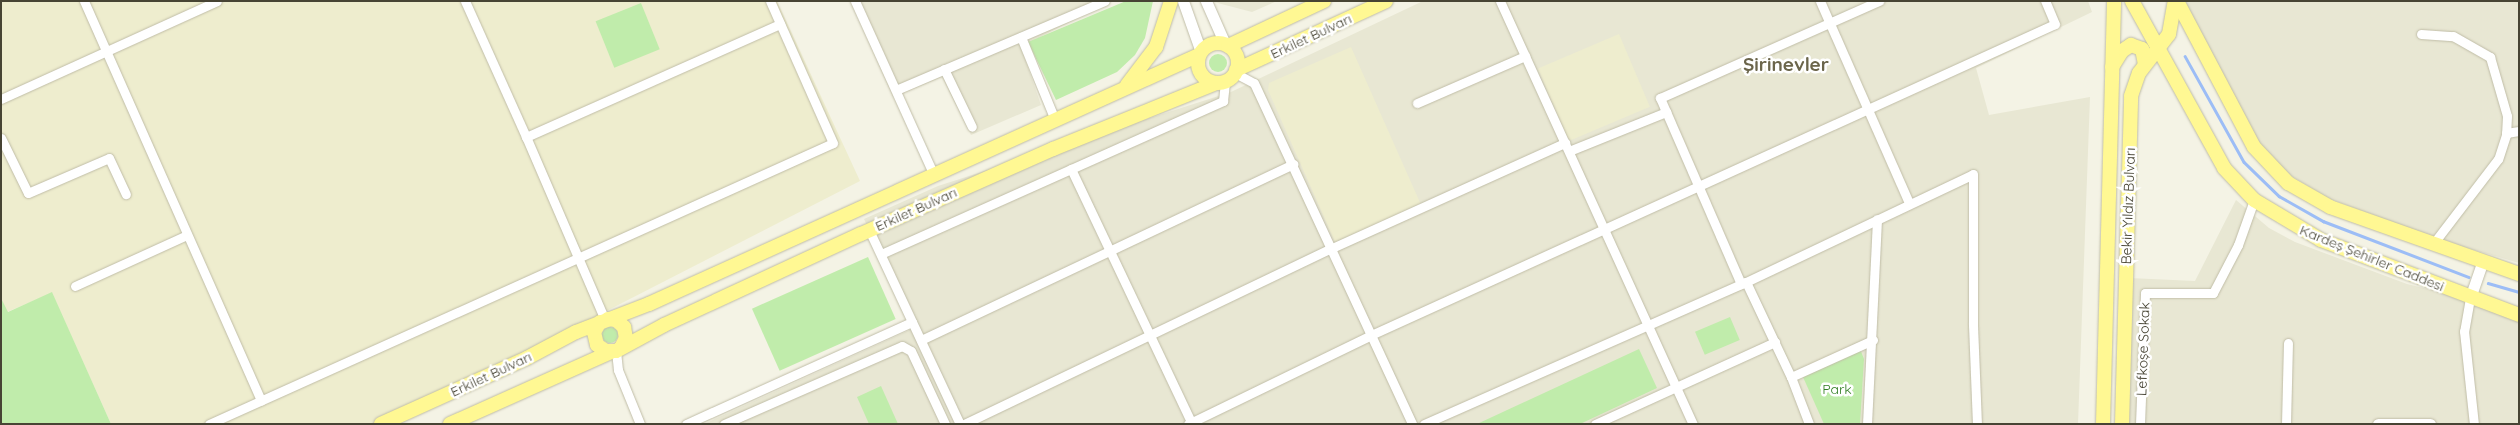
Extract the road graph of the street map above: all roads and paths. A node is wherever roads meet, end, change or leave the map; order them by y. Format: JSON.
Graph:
{"nodes":[{"id":1,"x":84,"y":1,"type":"edge"},
{"id":2,"x":217,"y":1,"type":"edge"},
{"id":3,"x":465,"y":1,"type":"edge"},
{"id":4,"x":770,"y":1,"type":"edge"},
{"id":5,"x":855,"y":1,"type":"edge"},
{"id":6,"x":1105,"y":1,"type":"edge"},
{"id":7,"x":1171,"y":1,"type":"edge"},
{"id":8,"x":1183,"y":1,"type":"edge"},
{"id":9,"x":1206,"y":1,"type":"edge"},
{"id":10,"x":1324,"y":1,"type":"edge"},
{"id":11,"x":1386,"y":1,"type":"edge"},
{"id":12,"x":1500,"y":1,"type":"edge"},
{"id":13,"x":1820,"y":1,"type":"edge"},
{"id":14,"x":1879,"y":1,"type":"edge"},
{"id":15,"x":2045,"y":1,"type":"edge"},
{"id":16,"x":2114,"y":1,"type":"edge"},
{"id":17,"x":2132,"y":1,"type":"edge"},
{"id":18,"x":2176,"y":1,"type":"edge"},
{"id":19,"x":1830,"y":23,"type":"junction"},
{"id":20,"x":780,"y":24,"type":"junction"},
{"id":21,"x":2421,"y":34,"type":"dead end"},
{"id":22,"x":1021,"y":37,"type":"junction"},
{"id":23,"x":1227,"y":45,"type":"junction"},
{"id":24,"x":2159,"y":48,"type":"junction"},
{"id":25,"x":106,"y":51,"type":"junction"},
{"id":26,"x":1200,"y":53,"type":"junction"},
{"id":27,"x":1525,"y":56,"type":"junction"},
{"id":28,"x":2145,"y":64,"type":"junction"},
{"id":29,"x":2112,"y":67,"type":"junction"},
{"id":30,"x":944,"y":70,"type":"junction"},
{"id":31,"x":1228,"y":77,"type":"junction"},
{"id":32,"x":896,"y":90,"type":"junction"},
{"id":33,"x":1120,"y":91,"type":"junction"},
{"id":34,"x":1,"y":99,"type":"edge"},
{"id":35,"x":1417,"y":103,"type":"dead end"},
{"id":36,"x":1868,"y":109,"type":"junction"},
{"id":37,"x":1666,"y":112,"type":"junction"},
{"id":38,"x":1055,"y":120,"type":"junction"},
{"id":39,"x":972,"y":127,"type":"dead end"},
{"id":40,"x":2519,"y":131,"type":"edge"},
{"id":41,"x":2506,"y":134,"type":"junction"},
{"id":42,"x":526,"y":137,"type":"junction"},
{"id":43,"x":1,"y":138,"type":"edge"},
{"id":44,"x":1567,"y":147,"type":"junction"},
{"id":45,"x":1294,"y":164,"type":"junction"},
{"id":46,"x":1071,"y":169,"type":"junction"},
{"id":47,"x":934,"y":175,"type":"junction"},
{"id":48,"x":1698,"y":186,"type":"junction"},
{"id":49,"x":126,"y":194,"type":"dead end"},
{"id":50,"x":2254,"y":200,"type":"junction"},
{"id":51,"x":1910,"y":203,"type":"junction"},
{"id":52,"x":1877,"y":219,"type":"junction"},
{"id":53,"x":1604,"y":228,"type":"junction"},
{"id":54,"x":869,"y":230,"type":"junction"},
{"id":55,"x":187,"y":235,"type":"junction"},
{"id":56,"x":2433,"y":244,"type":"junction"},
{"id":57,"x":1332,"y":248,"type":"junction"},
{"id":58,"x":1110,"y":251,"type":"junction"},
{"id":59,"x":880,"y":254,"type":"junction"},
{"id":60,"x":580,"y":258,"type":"junction"},
{"id":61,"x":2483,"y":261,"type":"junction"},
{"id":62,"x":2519,"y":274,"type":"edge"},
{"id":63,"x":1744,"y":283,"type":"junction"},
{"id":64,"x":75,"y":286,"type":"dead end"},
{"id":65,"x":2470,"y":298,"type":"junction"},
{"id":66,"x":2519,"y":315,"type":"edge"},
{"id":67,"x":604,"y":320,"type":"junction"},
{"id":68,"x":912,"y":322,"type":"junction"},
{"id":69,"x":1647,"y":324,"type":"junction"},
{"id":70,"x":1150,"y":335,"type":"junction"},
{"id":71,"x":1372,"y":335,"type":"junction"},
{"id":72,"x":921,"y":340,"type":"junction"},
{"id":73,"x":1873,"y":340,"type":"junction"},
{"id":74,"x":1775,"y":342,"type":"junction"},
{"id":75,"x":2288,"y":343,"type":"dead end"},
{"id":76,"x":616,"y":350,"type":"junction"},
{"id":77,"x":1791,"y":377,"type":"junction"},
{"id":78,"x":1676,"y":386,"type":"junction"},
{"id":79,"x":261,"y":401,"type":"junction"},
{"id":80,"x":1190,"y":423,"type":"edge"},
{"id":81,"x":209,"y":424,"type":"edge"},
{"id":82,"x":381,"y":424,"type":"edge"},
{"id":83,"x":450,"y":424,"type":"edge"},
{"id":84,"x":640,"y":424,"type":"edge"},
{"id":85,"x":686,"y":424,"type":"edge"},
{"id":86,"x":724,"y":424,"type":"edge"},
{"id":87,"x":945,"y":424,"type":"edge"},
{"id":88,"x":960,"y":424,"type":"edge"},
{"id":89,"x":964,"y":424,"type":"edge"},
{"id":90,"x":1412,"y":424,"type":"edge"},
{"id":91,"x":1424,"y":424,"type":"edge"},
{"id":92,"x":1595,"y":424,"type":"edge"},
{"id":93,"x":1693,"y":424,"type":"edge"},
{"id":94,"x":1809,"y":424,"type":"edge"},
{"id":95,"x":1867,"y":424,"type":"edge"},
{"id":96,"x":1978,"y":424,"type":"edge"},
{"id":97,"x":2103,"y":424,"type":"edge"},
{"id":98,"x":2122,"y":424,"type":"edge"},
{"id":99,"x":2140,"y":424,"type":"edge"},
{"id":100,"x":2286,"y":424,"type":"edge"},
{"id":101,"x":2378,"y":424,"type":"edge"},
{"id":102,"x":2430,"y":424,"type":"edge"},
{"id":103,"x":2474,"y":424,"type":"edge"}],
"edges":[{"from":1,"to":25,"type":"street"},
{"from":2,"to":25,"type":"street"},
{"from":3,"to":42,"type":"street"},
{"from":4,"to":20,"type":"street"},
{"from":5,"to":32,"type":"street"},
{"from":6,"to":22,"type":"street"},
{"from":7,"to":33,"type":"main road"},
{"from":8,"to":26,"type":"street"},
{"from":9,"to":23,"type":"street"},
{"from":10,"to":23,"type":"main road","name":"Erkilet Bulvarı"},
{"from":11,"to":31,"type":"main road","name":"Erkilet Bulvarı"},
{"from":12,"to":27,"type":"street"},
{"from":13,"to":19,"type":"street"},
{"from":14,"to":19,"type":"street"},
{"from":15,"to":36,"type":"street"},
{"from":16,"to":29,"type":"main road","name":"Bekir Yıldız Bulvarı"},
{"from":17,"to":24,"type":"main road","name":"Kardeş Şehirler Caddesi"},
{"from":18,"to":24,"type":"main road","name":"Bekir Yıldız Bulvarı"},
{"from":18,"to":56,"type":"main road"},
{"from":19,"to":36,"type":"street"},
{"from":19,"to":37,"type":"street"},
{"from":20,"to":42,"type":"street"},
{"from":20,"to":60,"type":"street"},
{"from":21,"to":41,"type":"street"},
{"from":22,"to":30,"type":"street"},
{"from":22,"to":38,"type":"street"},
{"from":23,"to":26,"type":"main road"},
{"from":23,"to":31,"type":"main road"},
{"from":24,"to":28,"type":"main road","name":"Bekir Yıldız Bulvarı"},
{"from":24,"to":50,"type":"main road","name":"Kardeş Şehirler Caddesi"},
{"from":25,"to":34,"type":"street"},
{"from":25,"to":55,"type":"street"},
{"from":26,"to":31,"type":"main road"},
{"from":26,"to":33,"type":"main road","name":"Erkilet Bulvarı"},
{"from":27,"to":35,"type":"street"},
{"from":27,"to":44,"type":"street"},
{"from":28,"to":29,"type":"main road"},
{"from":28,"to":98,"type":"main road","name":"Bekir Yıldız Bulvarı"},
{"from":29,"to":97,"type":"main road","name":"Bekir Yıldız Bulvarı"},
{"from":30,"to":32,"type":"street"},
{"from":30,"to":39,"type":"street"},
{"from":31,"to":45,"type":"street"},
{"from":31,"to":46,"type":"street"},
{"from":31,"to":54,"type":"main road","name":"Erkilet Bulvarı"},
{"from":32,"to":47,"type":"street"},
{"from":33,"to":38,"type":"main road","name":"Erkilet Bulvarı"},
{"from":36,"to":48,"type":"street"},
{"from":36,"to":51,"type":"street"},
{"from":37,"to":44,"type":"street"},
{"from":37,"to":48,"type":"street"},
{"from":38,"to":47,"type":"main road","name":"Erkilet Bulvarı"},
{"from":40,"to":41,"type":"street"},
{"from":41,"to":56,"type":"street"},
{"from":42,"to":60,"type":"street"},
{"from":43,"to":49,"type":"street"},
{"from":44,"to":53,"type":"street"},
{"from":44,"to":57,"type":"street"},
{"from":45,"to":57,"type":"street"},
{"from":45,"to":58,"type":"street"},
{"from":46,"to":58,"type":"street"},
{"from":46,"to":59,"type":"street"},
{"from":47,"to":67,"type":"main road","name":"Erkilet Bulvarı"},
{"from":48,"to":53,"type":"street"},
{"from":48,"to":63,"type":"street"},
{"from":50,"to":65,"type":"main road","name":"Kardeş Şehirler Caddesi"},
{"from":50,"to":99,"type":"street","name":"Lefkoşe Sokak"},
{"from":51,"to":52,"type":"street"},
{"from":51,"to":96,"type":"street"},
{"from":52,"to":63,"type":"street"},
{"from":52,"to":73,"type":"street"},
{"from":53,"to":69,"type":"street"},
{"from":53,"to":71,"type":"street"},
{"from":54,"to":59,"type":"street"},
{"from":54,"to":76,"type":"main road","name":"Erkilet Bulvarı"},
{"from":55,"to":64,"type":"street"},
{"from":55,"to":79,"type":"street"},
{"from":56,"to":61,"type":"main road"},
{"from":57,"to":70,"type":"street"},
{"from":57,"to":71,"type":"street"},
{"from":58,"to":70,"type":"street"},
{"from":58,"to":72,"type":"street"},
{"from":59,"to":68,"type":"street"},
{"from":60,"to":67,"type":"street"},
{"from":60,"to":79,"type":"street"},
{"from":61,"to":62,"type":"main road"},
{"from":61,"to":65,"type":"street"},
{"from":63,"to":69,"type":"street"},
{"from":63,"to":74,"type":"street"},
{"from":65,"to":66,"type":"main road","name":"Kardeş Şehirler Caddesi"},
{"from":65,"to":103,"type":"street"},
{"from":67,"to":76,"type":"main road"},
{"from":67,"to":76,"type":"main road"},
{"from":67,"to":82,"type":"main road","name":"Erkilet Bulvarı"},
{"from":68,"to":72,"type":"street"},
{"from":68,"to":85,"type":"street"},
{"from":69,"to":78,"type":"street"},
{"from":69,"to":91,"type":"street"},
{"from":70,"to":80,"type":"street"},
{"from":70,"to":89,"type":"street"},
{"from":71,"to":80,"type":"street"},
{"from":71,"to":90,"type":"street"},
{"from":72,"to":88,"type":"street"},
{"from":73,"to":77,"type":"street"},
{"from":73,"to":95,"type":"street"},
{"from":74,"to":77,"type":"street"},
{"from":74,"to":78,"type":"street"},
{"from":75,"to":100,"type":"street"},
{"from":76,"to":83,"type":"main road","name":"Erkilet Bulvarı"},
{"from":76,"to":84,"type":"street"},
{"from":77,"to":94,"type":"street"},
{"from":78,"to":92,"type":"street"},
{"from":78,"to":93,"type":"street"},
{"from":79,"to":81,"type":"street"},
{"from":86,"to":87,"type":"street"},
{"from":101,"to":102,"type":"street"}]}
